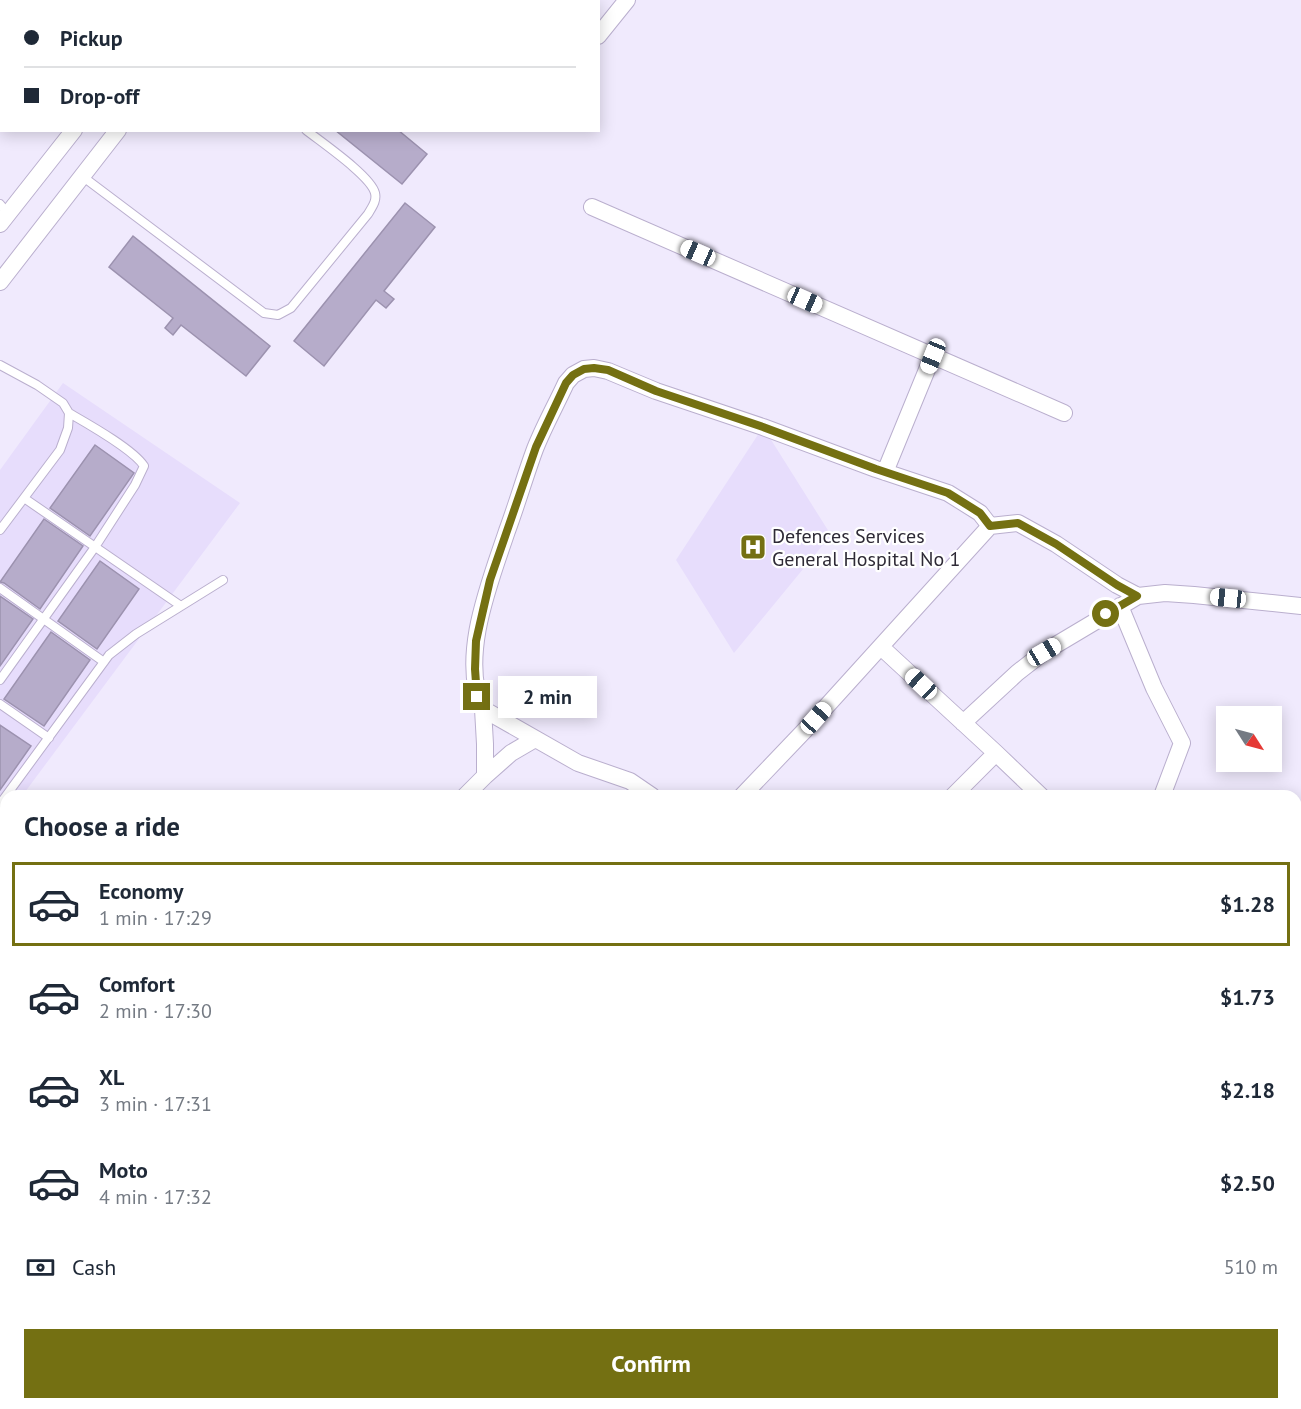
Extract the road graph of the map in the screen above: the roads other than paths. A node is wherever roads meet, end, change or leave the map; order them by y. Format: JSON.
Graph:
{"nodes":[{"id":1,"x":627,"y":0,"type":"edge"},
{"id":2,"x":600,"y":34,"type":"edge"},
{"id":3,"x":72,"y":132,"type":"edge"},
{"id":4,"x":116,"y":132,"type":"edge"},
{"id":5,"x":309,"y":132,"type":"edge"},
{"id":6,"x":82,"y":176,"type":"junction"},
{"id":7,"x":592,"y":207,"type":"dead end"},
{"id":8,"x":3,"y":214,"type":"edge"},
{"id":9,"x":0,"y":282,"type":"edge"},
{"id":10,"x":933,"y":356,"type":"junction"},
{"id":11,"x":0,"y":365,"type":"edge"},
{"id":12,"x":69,"y":413,"type":"junction"},
{"id":13,"x":1064,"y":413,"type":"dead end"},
{"id":14,"x":885,"y":472,"type":"junction"},
{"id":15,"x":24,"y":498,"type":"junction"},
{"id":16,"x":990,"y":526,"type":"junction"},
{"id":17,"x":0,"y":530,"type":"edge"},
{"id":18,"x":95,"y":547,"type":"junction"},
{"id":19,"x":223,"y":580,"type":"dead end"},
{"id":20,"x":0,"y":588,"type":"edge"},
{"id":21,"x":1137,"y":596,"type":"junction"},
{"id":22,"x":181,"y":606,"type":"junction"},
{"id":23,"x":1120,"y":606,"type":"junction"},
{"id":24,"x":1301,"y":606,"type":"edge"},
{"id":25,"x":43,"y":619,"type":"junction"},
{"id":26,"x":881,"y":647,"type":"junction"},
{"id":27,"x":104,"y":662,"type":"junction"},
{"id":28,"x":0,"y":680,"type":"edge"},
{"id":29,"x":0,"y":704,"type":"edge"},
{"id":30,"x":483,"y":708,"type":"junction"},
{"id":31,"x":963,"y":723,"type":"junction"},
{"id":32,"x":49,"y":738,"type":"junction"},
{"id":33,"x":534,"y":739,"type":"junction"},
{"id":34,"x":996,"y":753,"type":"junction"},
{"id":35,"x":485,"y":776,"type":"junction"},
{"id":36,"x":10,"y":790,"type":"edge"},
{"id":37,"x":471,"y":790,"type":"edge"},
{"id":38,"x":643,"y":790,"type":"edge"},
{"id":39,"x":748,"y":790,"type":"edge"},
{"id":40,"x":959,"y":790,"type":"edge"},
{"id":41,"x":1035,"y":790,"type":"edge"},
{"id":42,"x":1164,"y":790,"type":"edge"}],
"edges":[{"from":1,"to":2,"type":"street"},
{"from":3,"to":8,"type":"street"},
{"from":4,"to":6,"type":"street"},
{"from":5,"to":6,"type":"lane"},
{"from":6,"to":9,"type":"street"},
{"from":7,"to":10,"type":"street"},
{"from":10,"to":13,"type":"street"},
{"from":10,"to":14,"type":"street"},
{"from":11,"to":12,"type":"lane"},
{"from":12,"to":15,"type":"lane"},
{"from":12,"to":18,"type":"lane"},
{"from":14,"to":16,"type":"street"},
{"from":14,"to":30,"type":"street"},
{"from":15,"to":17,"type":"lane"},
{"from":15,"to":18,"type":"lane"},
{"from":16,"to":21,"type":"street"},
{"from":16,"to":26,"type":"street"},
{"from":18,"to":22,"type":"lane"},
{"from":18,"to":25,"type":"lane"},
{"from":19,"to":22,"type":"lane"},
{"from":20,"to":25,"type":"lane"},
{"from":21,"to":23,"type":"street"},
{"from":21,"to":24,"type":"street"},
{"from":22,"to":27,"type":"lane"},
{"from":23,"to":31,"type":"street"},
{"from":23,"to":42,"type":"street"},
{"from":25,"to":27,"type":"lane"},
{"from":25,"to":28,"type":"lane"},
{"from":26,"to":31,"type":"street"},
{"from":26,"to":39,"type":"street"},
{"from":27,"to":32,"type":"lane"},
{"from":29,"to":32,"type":"lane"},
{"from":30,"to":33,"type":"street"},
{"from":30,"to":35,"type":"street"},
{"from":31,"to":34,"type":"street"},
{"from":32,"to":36,"type":"lane"},
{"from":33,"to":35,"type":"street"},
{"from":33,"to":38,"type":"street"},
{"from":34,"to":40,"type":"street"},
{"from":34,"to":41,"type":"street"},
{"from":35,"to":37,"type":"street"}]}
